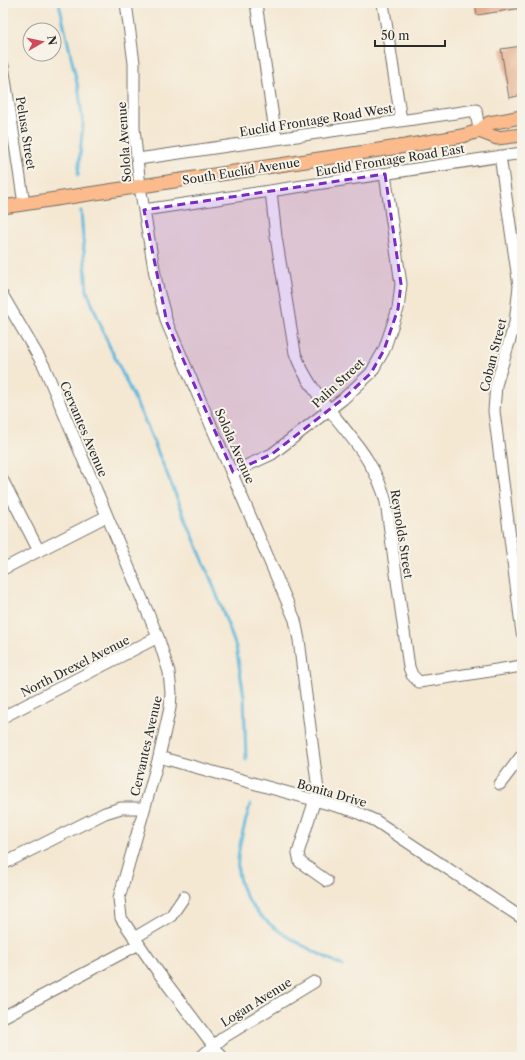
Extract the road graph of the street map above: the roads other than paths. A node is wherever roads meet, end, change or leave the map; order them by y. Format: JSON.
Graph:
{"nodes":[{"id":1,"x":126,"y":3,"type":"edge"},
{"id":2,"x":256,"y":3,"type":"edge"},
{"id":3,"x":383,"y":3,"type":"edge"},
{"id":4,"x":3,"y":66,"type":"edge"},
{"id":5,"x":522,"y":116,"type":"edge"},
{"id":6,"x":401,"y":120,"type":"junction"},
{"id":7,"x":479,"y":131,"type":"junction"},
{"id":8,"x":522,"y":135,"type":"edge"},
{"id":9,"x":276,"y":138,"type":"junction"},
{"id":10,"x":522,"y":153,"type":"edge"},
{"id":11,"x":500,"y":156,"type":"junction"},
{"id":12,"x":138,"y":159,"type":"junction"},
{"id":13,"x":385,"y":174,"type":"junction"},
{"id":14,"x":140,"y":187,"type":"junction"},
{"id":15,"x":270,"y":191,"type":"junction"},
{"id":16,"x":24,"y":204,"type":"junction"},
{"id":17,"x":3,"y":207,"type":"edge"},
{"id":18,"x":144,"y":210,"type":"junction"},
{"id":19,"x":3,"y":296,"type":"edge"},
{"id":20,"x":330,"y":409,"type":"junction"},
{"id":21,"x":232,"y":472,"type":"junction"},
{"id":22,"x":3,"y":481,"type":"edge"},
{"id":23,"x":107,"y":516,"type":"junction"},
{"id":24,"x":39,"y":550,"type":"junction"},
{"id":25,"x":3,"y":569,"type":"edge"},
{"id":26,"x":522,"y":633,"type":"edge"},
{"id":27,"x":158,"y":637,"type":"junction"},
{"id":28,"x":522,"y":666,"type":"edge"},
{"id":29,"x":3,"y":717,"type":"edge"},
{"id":30,"x":522,"y":756,"type":"edge"},
{"id":31,"x":159,"y":757,"type":"junction"},
{"id":32,"x":500,"y":784,"type":"dead end"},
{"id":33,"x":316,"y":802,"type":"junction"},
{"id":34,"x":144,"y":808,"type":"junction"},
{"id":35,"x":3,"y":864,"type":"edge"},
{"id":36,"x":326,"y":881,"type":"dead end"},
{"id":37,"x":184,"y":897,"type":"dead end"},
{"id":38,"x":522,"y":918,"type":"edge"},
{"id":39,"x":137,"y":941,"type":"junction"},
{"id":40,"x":314,"y":982,"type":"dead end"},
{"id":41,"x":3,"y":1017,"type":"edge"},
{"id":42,"x":214,"y":1047,"type":"junction"},
{"id":43,"x":201,"y":1057,"type":"edge"},
{"id":44,"x":222,"y":1057,"type":"edge"}],
"edges":[{"from":1,"to":12,"type":"street","name":"Solola Avenue"},
{"from":2,"to":9,"type":"street"},
{"from":3,"to":6,"type":"street"},
{"from":4,"to":16,"type":"street","name":"Pelusa Street"},
{"from":5,"to":7,"type":"main road","name":"South Euclid Avenue"},
{"from":6,"to":7,"type":"street","name":"Euclid Frontage Road West"},
{"from":6,"to":9,"type":"street","name":"Euclid Frontage Road West"},
{"from":7,"to":8,"type":"main road"},
{"from":7,"to":14,"type":"main road","name":"South Euclid Avenue"},
{"from":9,"to":12,"type":"street","name":"Euclid Frontage Road West"},
{"from":10,"to":11,"type":"street","name":"Euclid Frontage Road East"},
{"from":11,"to":13,"type":"street","name":"Euclid Frontage Road East"},
{"from":11,"to":26,"type":"street","name":"Coban Street"},
{"from":12,"to":14,"type":"street","name":"Solola Avenue"},
{"from":13,"to":15,"type":"street","name":"Euclid Frontage Road East"},
{"from":13,"to":20,"type":"street","name":"Palin Street"},
{"from":14,"to":16,"type":"main road","name":"South Euclid Avenue"},
{"from":14,"to":18,"type":"street","name":"Solola Avenue"},
{"from":15,"to":18,"type":"street","name":"Euclid Frontage Road East"},
{"from":15,"to":20,"type":"street","name":"Reynolds Street"},
{"from":16,"to":17,"type":"main road","name":"South Euclid Avenue"},
{"from":18,"to":21,"type":"street","name":"Solola Avenue"},
{"from":19,"to":23,"type":"street","name":"Cervantes Avenue"},
{"from":20,"to":21,"type":"street","name":"Palin Street"},
{"from":20,"to":28,"type":"street","name":"Reynolds Street"},
{"from":21,"to":33,"type":"street","name":"Solola Avenue"},
{"from":22,"to":24,"type":"street"},
{"from":23,"to":24,"type":"street"},
{"from":23,"to":27,"type":"street","name":"Cervantes Avenue"},
{"from":24,"to":25,"type":"street"},
{"from":27,"to":29,"type":"street","name":"North Drexel Avenue"},
{"from":27,"to":31,"type":"street","name":"Cervantes Avenue"},
{"from":30,"to":32,"type":"street"},
{"from":31,"to":33,"type":"street","name":"Bonita Drive"},
{"from":31,"to":34,"type":"street","name":"Cervantes Avenue"},
{"from":33,"to":36,"type":"street","name":"Solola Avenue"},
{"from":33,"to":38,"type":"street","name":"Bonita Drive"},
{"from":34,"to":35,"type":"street"},
{"from":34,"to":39,"type":"street","name":"Cervantes Avenue"},
{"from":37,"to":39,"type":"street"},
{"from":39,"to":41,"type":"street"},
{"from":39,"to":42,"type":"street","name":"Cervantes Avenue"},
{"from":40,"to":42,"type":"street","name":"Logan Avenue"},
{"from":42,"to":43,"type":"street","name":"Logan Avenue"},
{"from":42,"to":44,"type":"street","name":"Cervantes Avenue"}]}
